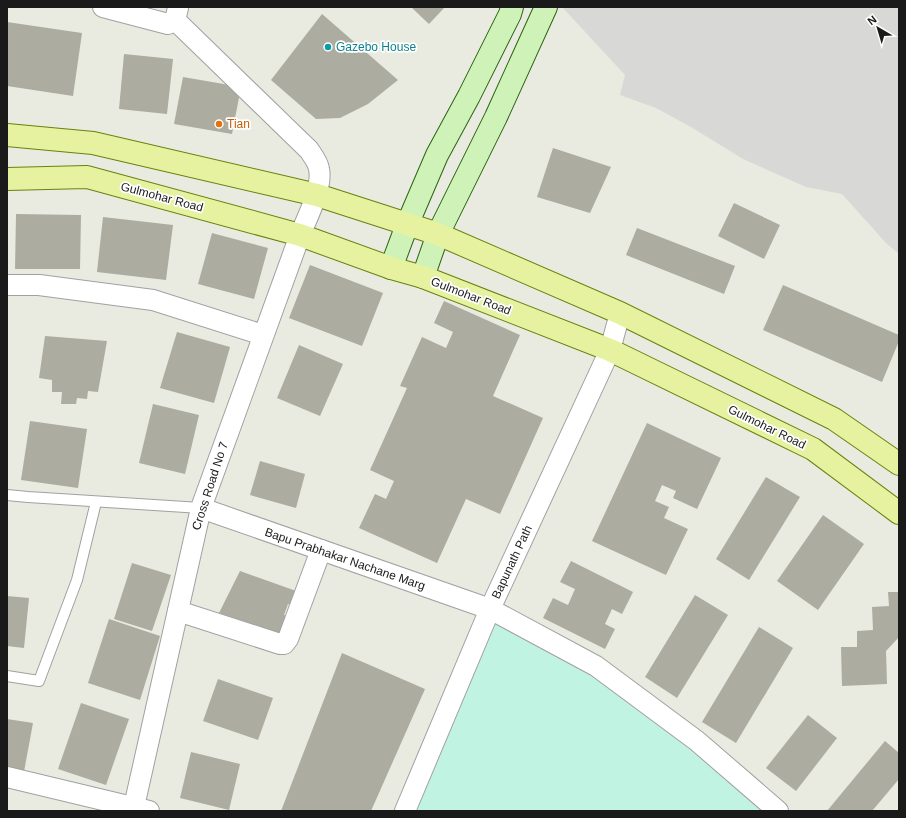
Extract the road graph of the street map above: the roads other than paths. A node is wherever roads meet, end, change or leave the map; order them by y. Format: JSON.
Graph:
{"nodes":[{"id":1,"x":102,"y":7,"type":"edge"},
{"id":2,"x":512,"y":7,"type":"edge"},
{"id":3,"x":546,"y":7,"type":"edge"},
{"id":4,"x":176,"y":13,"type":"edge"},
{"id":5,"x":7,"y":135,"type":"edge"},
{"id":6,"x":7,"y":178,"type":"edge"},
{"id":7,"x":317,"y":195,"type":"junction"},
{"id":8,"x":407,"y":225,"type":"junction"},
{"id":9,"x":438,"y":234,"type":"junction"},
{"id":10,"x":300,"y":235,"type":"junction"},
{"id":11,"x":391,"y":268,"type":"junction"},
{"id":12,"x":423,"y":277,"type":"junction"},
{"id":13,"x":7,"y":285,"type":"edge"},
{"id":14,"x":620,"y":313,"type":"junction"},
{"id":15,"x":263,"y":335,"type":"junction"},
{"id":16,"x":610,"y":350,"type":"junction"},
{"id":17,"x":899,"y":464,"type":"edge"},
{"id":18,"x":7,"y":494,"type":"edge"},
{"id":19,"x":96,"y":502,"type":"junction"},
{"id":20,"x":201,"y":508,"type":"junction"},
{"id":21,"x":899,"y":513,"type":"edge"},
{"id":22,"x":321,"y":550,"type":"junction"},
{"id":23,"x":490,"y":609,"type":"junction"},
{"id":24,"x":178,"y":611,"type":"junction"},
{"id":25,"x":7,"y":676,"type":"edge"},
{"id":26,"x":7,"y":776,"type":"edge"},
{"id":27,"x":139,"y":810,"type":"edge"},
{"id":28,"x":405,"y":811,"type":"edge"},
{"id":29,"x":778,"y":811,"type":"edge"}],
"edges":[{"from":1,"to":4,"type":"street"},
{"from":2,"to":8,"type":"street"},
{"from":3,"to":9,"type":"street"},
{"from":4,"to":7,"type":"street","name":"Cross Road No 7"},
{"from":5,"to":7,"type":"main road"},
{"from":6,"to":10,"type":"main road","name":"Gulmohar Road"},
{"from":7,"to":8,"type":"main road"},
{"from":7,"to":10,"type":"street","name":"Cross Road No 7"},
{"from":8,"to":9,"type":"main road"},
{"from":8,"to":11,"type":"street"},
{"from":9,"to":12,"type":"street"},
{"from":9,"to":14,"type":"main road"},
{"from":10,"to":11,"type":"main road","name":"Gulmohar Road"},
{"from":10,"to":15,"type":"street","name":"Cross Road No 7"},
{"from":11,"to":12,"type":"main road","name":"Gulmohar Road"},
{"from":12,"to":16,"type":"main road","name":"Gulmohar Road"},
{"from":13,"to":15,"type":"street"},
{"from":14,"to":16,"type":"street","name":"Bapunath Path"},
{"from":14,"to":17,"type":"main road"},
{"from":15,"to":20,"type":"street","name":"Cross Road No 7"},
{"from":16,"to":21,"type":"main road","name":"Gulmohar Road"},
{"from":16,"to":23,"type":"street","name":"Bapunath Path"},
{"from":18,"to":19,"type":"lane"},
{"from":19,"to":20,"type":"lane"},
{"from":19,"to":25,"type":"lane"},
{"from":20,"to":22,"type":"street","name":"Bapu Prabhakar Nachane Marg"},
{"from":20,"to":24,"type":"street","name":"Cross Road No 7"},
{"from":22,"to":23,"type":"street","name":"Bapu Prabhakar Nachane Marg"},
{"from":22,"to":24,"type":"street"},
{"from":23,"to":28,"type":"street","name":"Bapunath Path"},
{"from":23,"to":29,"type":"street","name":"Bapu Prabhakar Nachane Marg"},
{"from":24,"to":27,"type":"street","name":"Cross Road No 7"},
{"from":26,"to":27,"type":"street"}]}
